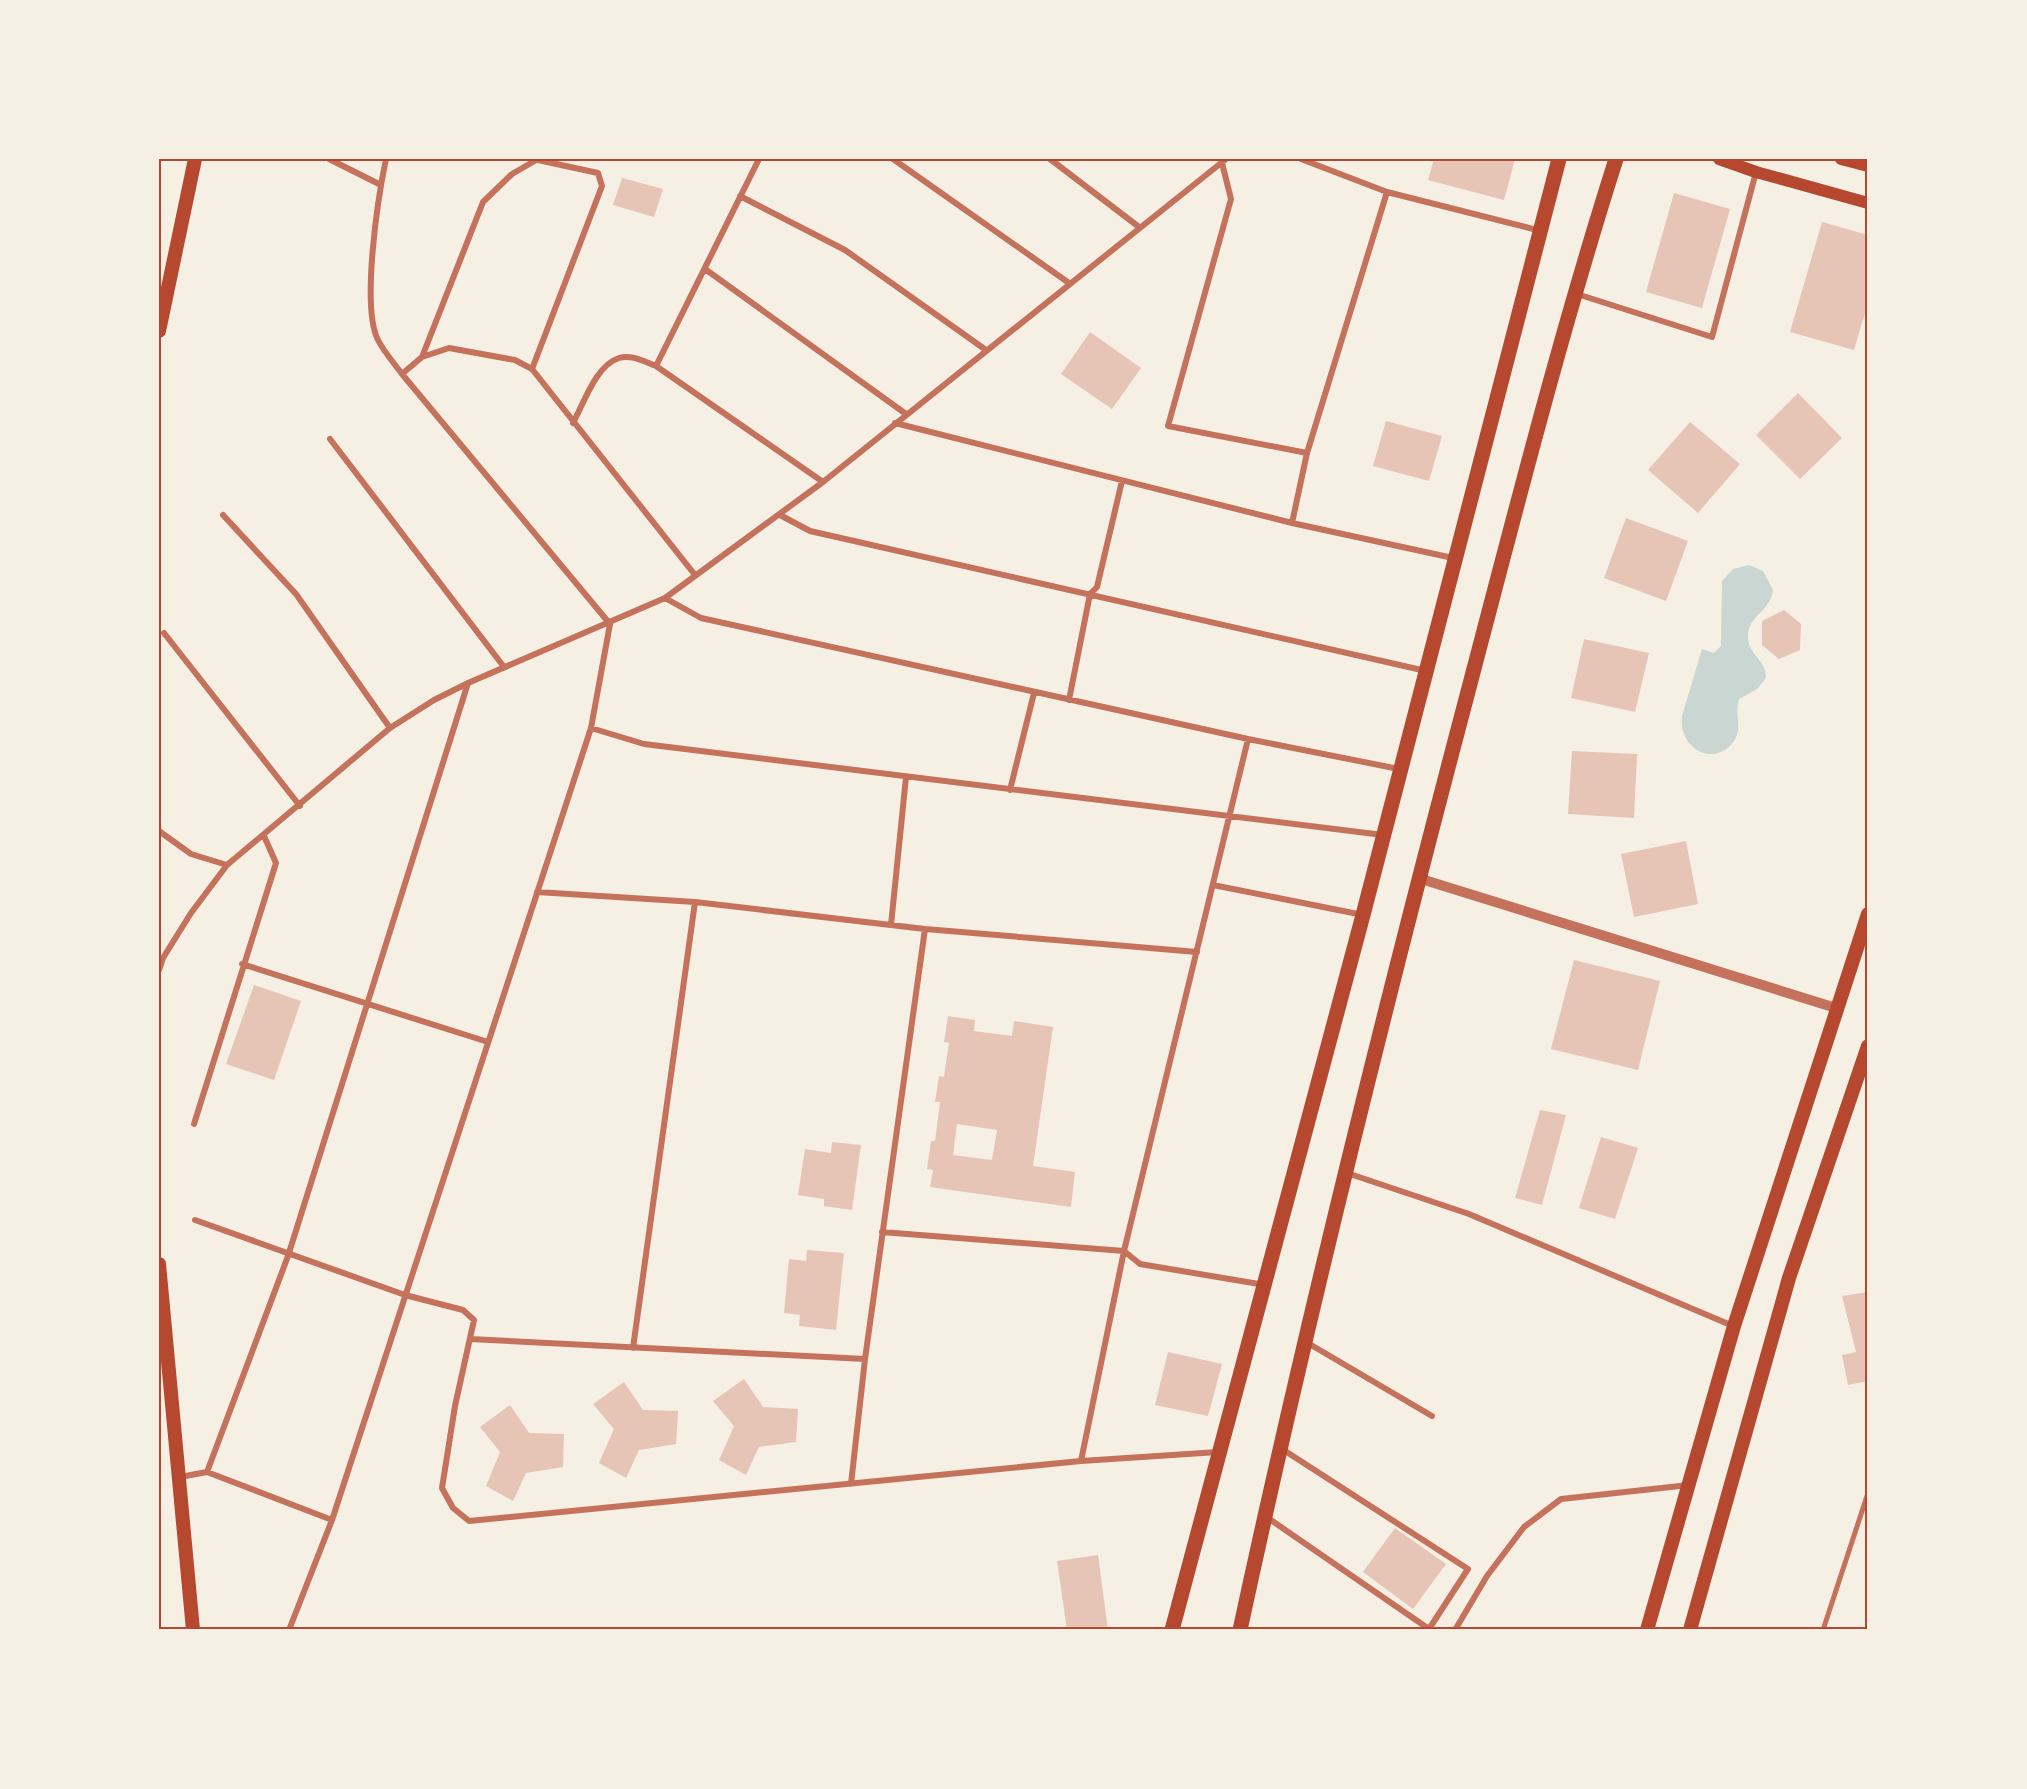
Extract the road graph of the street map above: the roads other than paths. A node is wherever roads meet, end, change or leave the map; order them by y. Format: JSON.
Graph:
{"nodes":[{"id":1,"x":195,"y":159,"type":"edge"},
{"id":2,"x":329,"y":159,"type":"edge"},
{"id":3,"x":386,"y":159,"type":"edge"},
{"id":4,"x":759,"y":159,"type":"edge"},
{"id":5,"x":893,"y":159,"type":"edge"},
{"id":6,"x":1050,"y":159,"type":"edge"},
{"id":7,"x":1300,"y":159,"type":"edge"},
{"id":8,"x":1559,"y":159,"type":"edge"},
{"id":9,"x":1616,"y":159,"type":"edge"},
{"id":10,"x":1719,"y":159,"type":"edge"},
{"id":11,"x":1841,"y":159,"type":"edge"},
{"id":12,"x":538,"y":160,"type":"edge"},
{"id":13,"x":1223,"y":160,"type":"edge"},
{"id":14,"x":1868,"y":166,"type":"edge"},
{"id":15,"x":1756,"y":172,"type":"junction"},
{"id":16,"x":381,"y":185,"type":"junction"},
{"id":17,"x":1387,"y":192,"type":"junction"},
{"id":18,"x":740,"y":196,"type":"junction"},
{"id":19,"x":1868,"y":203,"type":"edge"},
{"id":20,"x":1139,"y":227,"type":"junction"},
{"id":21,"x":1541,"y":231,"type":"junction"},
{"id":22,"x":705,"y":269,"type":"junction"},
{"id":23,"x":1069,"y":283,"type":"junction"},
{"id":24,"x":1573,"y":292,"type":"junction"},
{"id":25,"x":159,"y":331,"type":"edge"},
{"id":26,"x":986,"y":350,"type":"junction"},
{"id":27,"x":422,"y":357,"type":"junction"},
{"id":28,"x":656,"y":366,"type":"junction"},
{"id":29,"x":532,"y":369,"type":"junction"},
{"id":30,"x":402,"y":374,"type":"junction"},
{"id":31,"x":906,"y":414,"type":"junction"},
{"id":32,"x":573,"y":423,"type":"junction"},
{"id":33,"x":895,"y":423,"type":"junction"},
{"id":34,"x":330,"y":440,"type":"dead end"},
{"id":35,"x":1307,"y":453,"type":"junction"},
{"id":36,"x":1122,"y":481,"type":"junction"},
{"id":37,"x":823,"y":482,"type":"junction"},
{"id":38,"x":223,"y":515,"type":"dead end"},
{"id":39,"x":780,"y":515,"type":"junction"},
{"id":40,"x":1292,"y":523,"type":"junction"},
{"id":41,"x":1457,"y":559,"type":"junction"},
{"id":42,"x":695,"y":575,"type":"junction"},
{"id":43,"x":1090,"y":594,"type":"junction"},
{"id":44,"x":665,"y":598,"type":"junction"},
{"id":45,"x":610,"y":624,"type":"junction"},
{"id":46,"x":164,"y":633,"type":"dead end"},
{"id":47,"x":504,"y":667,"type":"junction"},
{"id":48,"x":1426,"y":671,"type":"junction"},
{"id":49,"x":468,"y":683,"type":"junction"},
{"id":50,"x":1035,"y":693,"type":"junction"},
{"id":51,"x":1069,"y":700,"type":"junction"},
{"id":52,"x":390,"y":728,"type":"junction"},
{"id":53,"x":591,"y":728,"type":"junction"},
{"id":54,"x":1248,"y":739,"type":"junction"},
{"id":55,"x":1402,"y":769,"type":"junction"},
{"id":56,"x":906,"y":777,"type":"junction"},
{"id":57,"x":1010,"y":790,"type":"junction"},
{"id":58,"x":300,"y":806,"type":"junction"},
{"id":59,"x":1229,"y":816,"type":"junction"},
{"id":60,"x":159,"y":831,"type":"edge"},
{"id":61,"x":1383,"y":835,"type":"junction"},
{"id":62,"x":264,"y":836,"type":"junction"},
{"id":63,"x":227,"y":866,"type":"junction"},
{"id":64,"x":1419,"y":878,"type":"junction"},
{"id":65,"x":1213,"y":885,"type":"junction"},
{"id":66,"x":537,"y":892,"type":"junction"},
{"id":67,"x":695,"y":902,"type":"junction"},
{"id":68,"x":1868,"y":914,"type":"edge"},
{"id":69,"x":1364,"y":915,"type":"junction"},
{"id":70,"x":891,"y":925,"type":"junction"},
{"id":71,"x":925,"y":929,"type":"junction"},
{"id":72,"x":1197,"y":952,"type":"junction"},
{"id":73,"x":242,"y":964,"type":"junction"},
{"id":74,"x":159,"y":970,"type":"edge"},
{"id":75,"x":367,"y":1005,"type":"junction"},
{"id":76,"x":1836,"y":1008,"type":"junction"},
{"id":77,"x":488,"y":1042,"type":"junction"},
{"id":78,"x":1868,"y":1046,"type":"edge"},
{"id":79,"x":194,"y":1124,"type":"dead end"},
{"id":80,"x":1346,"y":1172,"type":"junction"},
{"id":81,"x":195,"y":1220,"type":"dead end"},
{"id":82,"x":882,"y":1233,"type":"junction"},
{"id":83,"x":1124,"y":1251,"type":"junction"},
{"id":84,"x":288,"y":1256,"type":"junction"},
{"id":85,"x":159,"y":1264,"type":"edge"},
{"id":86,"x":1265,"y":1285,"type":"junction"},
{"id":87,"x":405,"y":1295,"type":"junction"},
{"id":88,"x":1734,"y":1326,"type":"junction"},
{"id":89,"x":470,"y":1339,"type":"junction"},
{"id":90,"x":1305,"y":1342,"type":"junction"},
{"id":91,"x":633,"y":1348,"type":"junction"},
{"id":92,"x":865,"y":1359,"type":"junction"},
{"id":93,"x":1432,"y":1416,"type":"dead end"},
{"id":94,"x":1279,"y":1448,"type":"junction"},
{"id":95,"x":1218,"y":1452,"type":"junction"},
{"id":96,"x":1081,"y":1461,"type":"junction"},
{"id":97,"x":207,"y":1472,"type":"junction"},
{"id":98,"x":179,"y":1477,"type":"junction"},
{"id":99,"x":851,"y":1484,"type":"junction"},
{"id":100,"x":1689,"y":1485,"type":"junction"},
{"id":101,"x":1868,"y":1493,"type":"edge"},
{"id":102,"x":1264,"y":1515,"type":"junction"},
{"id":103,"x":333,"y":1520,"type":"junction"},
{"id":104,"x":193,"y":1630,"type":"edge"},
{"id":105,"x":289,"y":1630,"type":"edge"},
{"id":106,"x":1172,"y":1630,"type":"edge"},
{"id":107,"x":1240,"y":1630,"type":"edge"},
{"id":108,"x":1455,"y":1630,"type":"edge"},
{"id":109,"x":1647,"y":1630,"type":"edge"},
{"id":110,"x":1690,"y":1630,"type":"edge"},
{"id":111,"x":1823,"y":1630,"type":"edge"}],
"edges":[{"from":1,"to":25,"type":"main road"},
{"from":2,"to":16,"type":"street"},
{"from":3,"to":16,"type":"street"},
{"from":4,"to":18,"type":"street"},
{"from":5,"to":23,"type":"street"},
{"from":6,"to":20,"type":"street"},
{"from":7,"to":17,"type":"street"},
{"from":8,"to":21,"type":"highway"},
{"from":9,"to":24,"type":"highway"},
{"from":10,"to":15,"type":"main road"},
{"from":11,"to":14,"type":"main road"},
{"from":12,"to":27,"type":"street"},
{"from":12,"to":29,"type":"street"},
{"from":13,"to":20,"type":"street"},
{"from":13,"to":35,"type":"street"},
{"from":15,"to":19,"type":"main road"},
{"from":15,"to":24,"type":"street"},
{"from":16,"to":30,"type":"street"},
{"from":17,"to":21,"type":"street"},
{"from":17,"to":35,"type":"street"},
{"from":18,"to":22,"type":"street"},
{"from":18,"to":26,"type":"street"},
{"from":20,"to":23,"type":"street"},
{"from":21,"to":41,"type":"highway"},
{"from":22,"to":28,"type":"street"},
{"from":22,"to":31,"type":"street"},
{"from":23,"to":26,"type":"street"},
{"from":24,"to":64,"type":"highway"},
{"from":26,"to":31,"type":"street"},
{"from":27,"to":29,"type":"street"},
{"from":27,"to":30,"type":"street"},
{"from":28,"to":32,"type":"street"},
{"from":28,"to":37,"type":"street"},
{"from":29,"to":32,"type":"street"},
{"from":30,"to":45,"type":"street"},
{"from":31,"to":33,"type":"street"},
{"from":32,"to":42,"type":"street"},
{"from":33,"to":36,"type":"street"},
{"from":33,"to":37,"type":"street"},
{"from":34,"to":47,"type":"street"},
{"from":35,"to":40,"type":"street"},
{"from":36,"to":40,"type":"street"},
{"from":36,"to":43,"type":"street"},
{"from":37,"to":39,"type":"street"},
{"from":38,"to":52,"type":"street"},
{"from":39,"to":42,"type":"street"},
{"from":39,"to":43,"type":"street"},
{"from":40,"to":41,"type":"street"},
{"from":41,"to":48,"type":"highway"},
{"from":42,"to":44,"type":"street"},
{"from":43,"to":48,"type":"street"},
{"from":43,"to":51,"type":"street"},
{"from":44,"to":45,"type":"street"},
{"from":44,"to":50,"type":"street"},
{"from":45,"to":47,"type":"street"},
{"from":45,"to":53,"type":"street"},
{"from":46,"to":58,"type":"street"},
{"from":47,"to":49,"type":"street"},
{"from":48,"to":55,"type":"highway"},
{"from":49,"to":52,"type":"street"},
{"from":49,"to":75,"type":"street"},
{"from":50,"to":51,"type":"street"},
{"from":50,"to":57,"type":"street"},
{"from":51,"to":54,"type":"street"},
{"from":52,"to":58,"type":"street"},
{"from":53,"to":56,"type":"street"},
{"from":53,"to":66,"type":"street"},
{"from":54,"to":55,"type":"street"},
{"from":54,"to":59,"type":"street"},
{"from":55,"to":61,"type":"highway"},
{"from":56,"to":57,"type":"street"},
{"from":56,"to":70,"type":"street"},
{"from":57,"to":59,"type":"street"},
{"from":58,"to":62,"type":"street"},
{"from":59,"to":61,"type":"street"},
{"from":59,"to":65,"type":"street"},
{"from":60,"to":63,"type":"street"},
{"from":61,"to":69,"type":"highway"},
{"from":62,"to":63,"type":"street"},
{"from":62,"to":73,"type":"street"},
{"from":63,"to":74,"type":"street"},
{"from":64,"to":76,"type":"street"},
{"from":64,"to":80,"type":"highway"},
{"from":65,"to":69,"type":"street"},
{"from":65,"to":72,"type":"street"},
{"from":66,"to":67,"type":"street"},
{"from":66,"to":77,"type":"street"},
{"from":67,"to":70,"type":"street"},
{"from":67,"to":91,"type":"street"},
{"from":68,"to":76,"type":"main road"},
{"from":69,"to":86,"type":"highway"},
{"from":70,"to":71,"type":"street"},
{"from":71,"to":72,"type":"street"},
{"from":71,"to":82,"type":"street"},
{"from":72,"to":83,"type":"street"},
{"from":73,"to":75,"type":"street"},
{"from":73,"to":79,"type":"street"},
{"from":75,"to":77,"type":"street"},
{"from":75,"to":84,"type":"street"},
{"from":76,"to":88,"type":"main road"},
{"from":77,"to":87,"type":"street"},
{"from":78,"to":110,"type":"main road"},
{"from":80,"to":88,"type":"street"},
{"from":80,"to":90,"type":"highway"},
{"from":81,"to":84,"type":"street"},
{"from":82,"to":83,"type":"street"},
{"from":82,"to":92,"type":"street"},
{"from":83,"to":86,"type":"street"},
{"from":83,"to":96,"type":"street"},
{"from":84,"to":87,"type":"street"},
{"from":84,"to":97,"type":"street"},
{"from":85,"to":98,"type":"main road"},
{"from":86,"to":95,"type":"highway"},
{"from":87,"to":89,"type":"street"},
{"from":87,"to":103,"type":"street"},
{"from":88,"to":100,"type":"main road"},
{"from":89,"to":91,"type":"street"},
{"from":89,"to":99,"type":"street"},
{"from":90,"to":93,"type":"street"},
{"from":90,"to":94,"type":"highway"},
{"from":91,"to":92,"type":"street"},
{"from":92,"to":99,"type":"street"},
{"from":94,"to":102,"type":"highway"},
{"from":94,"to":102,"type":"street"},
{"from":95,"to":96,"type":"street"},
{"from":95,"to":106,"type":"highway"},
{"from":96,"to":99,"type":"street"},
{"from":97,"to":98,"type":"street"},
{"from":97,"to":103,"type":"street"},
{"from":98,"to":104,"type":"main road"},
{"from":100,"to":108,"type":"street"},
{"from":100,"to":109,"type":"main road"},
{"from":101,"to":111,"type":"street"},
{"from":102,"to":107,"type":"highway"},
{"from":103,"to":105,"type":"street"}]}
